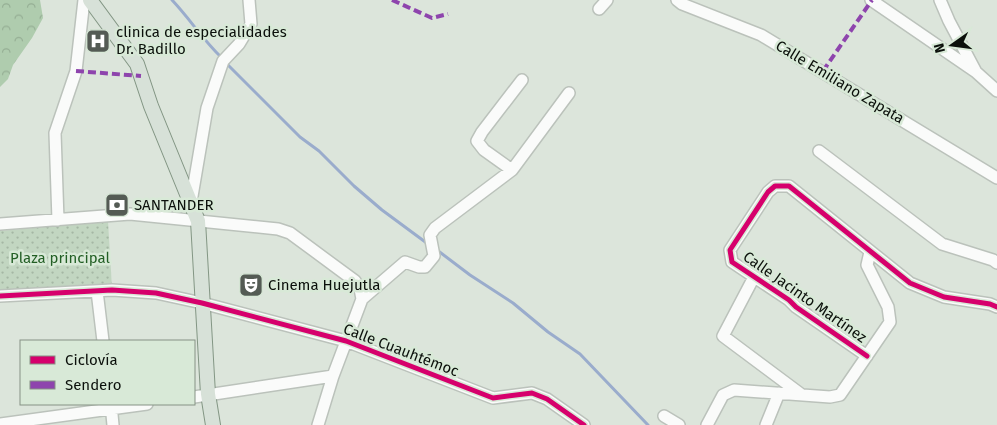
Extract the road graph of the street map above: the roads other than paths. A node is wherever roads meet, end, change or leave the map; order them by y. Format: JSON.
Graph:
{"nodes":[{"id":1,"x":84,"y":0,"type":"edge"},
{"id":2,"x":90,"y":0,"type":"edge"},
{"id":3,"x":249,"y":0,"type":"edge"},
{"id":4,"x":677,"y":0,"type":"edge"},
{"id":5,"x":872,"y":0,"type":"edge"},
{"id":6,"x":940,"y":0,"type":"edge"},
{"id":7,"x":976,"y":72,"type":"junction"},
{"id":8,"x":522,"y":80,"type":"dead end"},
{"id":9,"x":997,"y":91,"type":"edge"},
{"id":10,"x":569,"y":93,"type":"dead end"},
{"id":11,"x":819,"y":151,"type":"dead end"},
{"id":12,"x":512,"y":170,"type":"junction"},
{"id":13,"x":997,"y":178,"type":"edge"},
{"id":14,"x":191,"y":202,"type":"junction"},
{"id":15,"x":58,"y":220,"type":"junction"},
{"id":16,"x":198,"y":221,"type":"junction"},
{"id":17,"x":0,"y":224,"type":"edge"},
{"id":18,"x":870,"y":252,"type":"junction"},
{"id":19,"x":997,"y":263,"type":"edge"},
{"id":20,"x":754,"y":276,"type":"junction"},
{"id":21,"x":97,"y":291,"type":"junction"},
{"id":22,"x":361,"y":294,"type":"junction"},
{"id":23,"x":0,"y":296,"type":"edge"},
{"id":24,"x":202,"y":303,"type":"junction"},
{"id":25,"x":997,"y":307,"type":"edge"},
{"id":26,"x":103,"y":340,"type":"edge"},
{"id":27,"x":346,"y":341,"type":"junction"},
{"id":28,"x":868,"y":356,"type":"junction"},
{"id":29,"x":334,"y":376,"type":"junction"},
{"id":30,"x":779,"y":393,"type":"junction"},
{"id":31,"x":208,"y":394,"type":"junction"},
{"id":32,"x":802,"y":395,"type":"junction"},
{"id":33,"x":195,"y":397,"type":"edge"},
{"id":34,"x":129,"y":405,"type":"edge"},
{"id":35,"x":111,"y":406,"type":"edge"},
{"id":36,"x":664,"y":416,"type":"dead end"},
{"id":37,"x":0,"y":424,"type":"edge"},
{"id":38,"x":215,"y":424,"type":"edge"},
{"id":39,"x":113,"y":425,"type":"edge"},
{"id":40,"x":318,"y":425,"type":"edge"},
{"id":41,"x":584,"y":425,"type":"edge"},
{"id":42,"x":679,"y":425,"type":"edge"},
{"id":43,"x":708,"y":425,"type":"edge"},
{"id":44,"x":766,"y":425,"type":"edge"}],
"edges":[{"from":1,"to":15,"type":"street"},
{"from":2,"to":14,"type":"main road"},
{"from":3,"to":14,"type":"street"},
{"from":4,"to":13,"type":"street","name":"Calle Emiliano Zapata"},
{"from":5,"to":7,"type":"street"},
{"from":6,"to":7,"type":"street"},
{"from":7,"to":9,"type":"street"},
{"from":8,"to":12,"type":"street"},
{"from":10,"to":12,"type":"street"},
{"from":11,"to":19,"type":"street"},
{"from":12,"to":22,"type":"street"},
{"from":14,"to":16,"type":"main road"},
{"from":15,"to":16,"type":"street"},
{"from":15,"to":17,"type":"street"},
{"from":16,"to":22,"type":"street"},
{"from":16,"to":24,"type":"main road"},
{"from":18,"to":20,"type":"street","name":"Calle Jacinto Martínez"},
{"from":18,"to":25,"type":"street"},
{"from":18,"to":28,"type":"street"},
{"from":20,"to":28,"type":"street","name":"Calle Jacinto Martínez"},
{"from":20,"to":32,"type":"street"},
{"from":21,"to":23,"type":"street","name":"Calle Cuauhtémoc"},
{"from":21,"to":24,"type":"street","name":"Calle Cuauhtémoc"},
{"from":21,"to":26,"type":"street"},
{"from":22,"to":27,"type":"street"},
{"from":24,"to":27,"type":"street","name":"Calle Cuauhtémoc"},
{"from":24,"to":31,"type":"main road"},
{"from":27,"to":29,"type":"street"},
{"from":27,"to":41,"type":"street","name":"Calle Cuauhtémoc"},
{"from":28,"to":32,"type":"street"},
{"from":29,"to":31,"type":"street"},
{"from":29,"to":40,"type":"street"},
{"from":30,"to":32,"type":"street"},
{"from":30,"to":43,"type":"street"},
{"from":30,"to":44,"type":"street"},
{"from":31,"to":33,"type":"street"},
{"from":31,"to":38,"type":"main road"},
{"from":34,"to":35,"type":"street"},
{"from":35,"to":37,"type":"street"},
{"from":35,"to":39,"type":"street"},
{"from":36,"to":42,"type":"street"}]}
